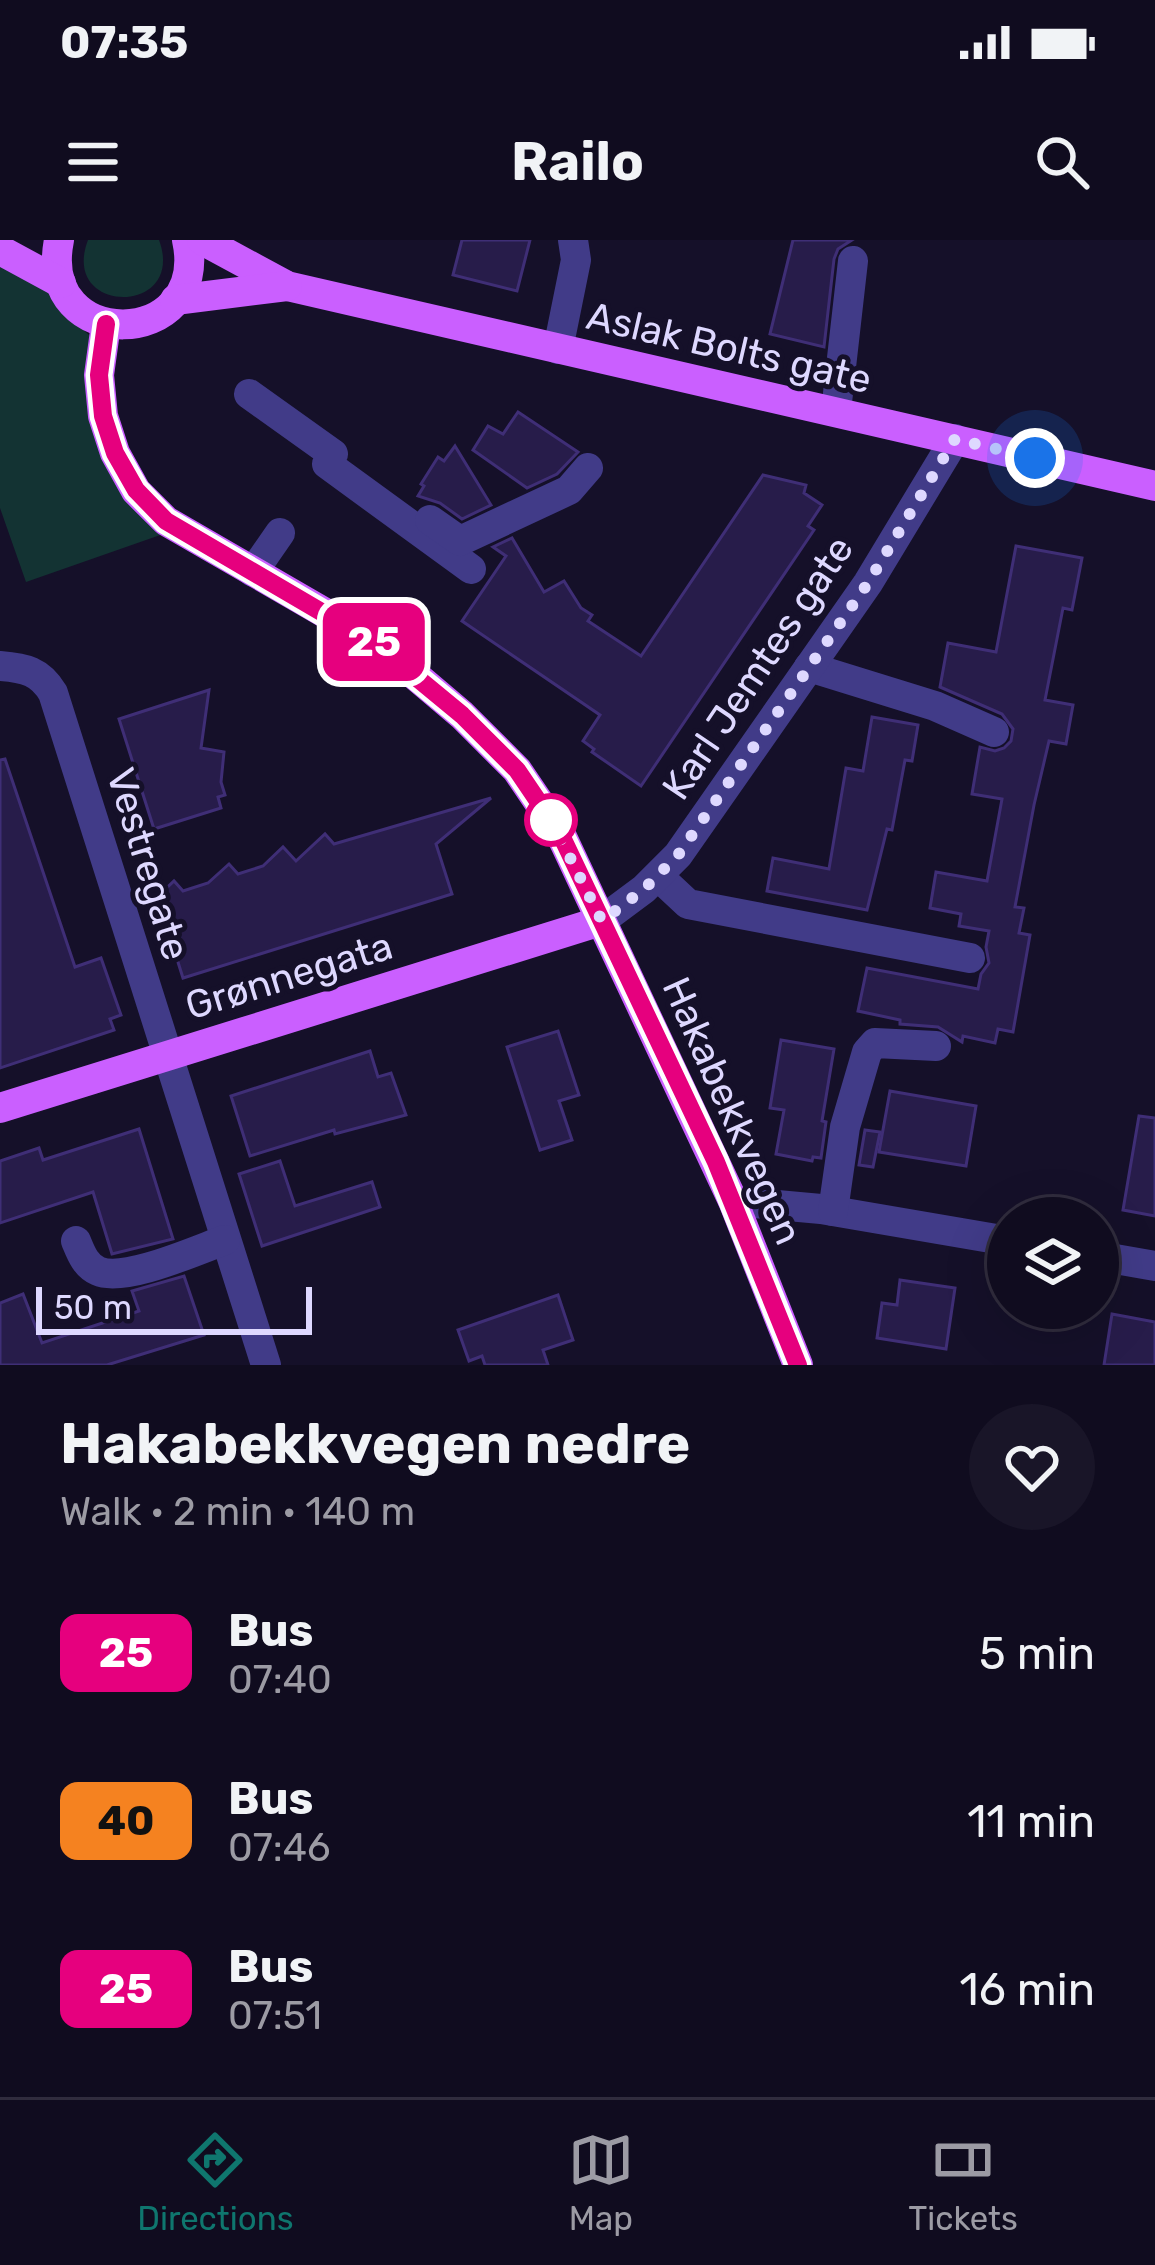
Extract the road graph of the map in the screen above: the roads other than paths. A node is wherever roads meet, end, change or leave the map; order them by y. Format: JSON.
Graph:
{"nodes":[{"id":1,"x":59,"y":240,"type":"edge"},
{"id":2,"x":187,"y":240,"type":"edge"},
{"id":3,"x":202,"y":240,"type":"edge"},
{"id":4,"x":573,"y":240,"type":"edge"},
{"id":5,"x":0,"y":250,"type":"edge"},
{"id":6,"x":853,"y":261,"type":"dead end"},
{"id":7,"x":61,"y":284,"type":"junction"},
{"id":8,"x":286,"y":286,"type":"junction"},
{"id":9,"x":176,"y":300,"type":"junction"},
{"id":10,"x":106,"y":324,"type":"junction"},
{"id":11,"x":558,"y":349,"type":"junction"},
{"id":12,"x":249,"y":394,"type":"dead end"},
{"id":13,"x":836,"y":411,"type":"junction"},
{"id":14,"x":955,"y":439,"type":"junction"},
{"id":15,"x":588,"y":468,"type":"dead end"},
{"id":16,"x":1155,"y":486,"type":"edge"},
{"id":17,"x":387,"y":505,"type":"junction"},
{"id":18,"x":280,"y":532,"type":"dead end"},
{"id":19,"x":471,"y":568,"type":"dead end"},
{"id":20,"x":253,"y":572,"type":"junction"},
{"id":21,"x":15,"y":668,"type":"edge"},
{"id":22,"x":809,"y":668,"type":"junction"},
{"id":23,"x":994,"y":732,"type":"dead end"},
{"id":24,"x":658,"y":876,"type":"junction"},
{"id":25,"x":602,"y":921,"type":"junction"},
{"id":26,"x":970,"y":958,"type":"dead end"},
{"id":27,"x":936,"y":1046,"type":"dead end"},
{"id":28,"x":166,"y":1054,"type":"junction"},
{"id":29,"x":0,"y":1108,"type":"edge"},
{"id":30,"x":733,"y":1201,"type":"junction"},
{"id":31,"x":833,"y":1210,"type":"junction"},
{"id":32,"x":987,"y":1236,"type":"edge"},
{"id":33,"x":225,"y":1240,"type":"junction"},
{"id":34,"x":76,"y":1241,"type":"dead end"},
{"id":35,"x":1119,"y":1260,"type":"edge"},
{"id":36,"x":1155,"y":1266,"type":"edge"},
{"id":37,"x":266,"y":1365,"type":"edge"},
{"id":38,"x":798,"y":1365,"type":"edge"}],
"edges":[{"from":1,"to":7,"type":"main road"},
{"from":2,"to":9,"type":"main road"},
{"from":3,"to":8,"type":"main road","name":"Aslak Bolts gate"},
{"from":4,"to":11,"type":"street"},
{"from":5,"to":7,"type":"main road"},
{"from":6,"to":13,"type":"street"},
{"from":7,"to":10,"type":"main road"},
{"from":8,"to":9,"type":"main road","name":"Aslak Bolts gate"},
{"from":8,"to":11,"type":"main road","name":"Aslak Bolts gate"},
{"from":9,"to":10,"type":"main road","name":"Aslak Bolts gate"},
{"from":10,"to":20,"type":"main road","name":"Hakabekkvegen"},
{"from":11,"to":13,"type":"main road","name":"Aslak Bolts gate"},
{"from":12,"to":17,"type":"street"},
{"from":13,"to":14,"type":"main road","name":"Aslak Bolts gate"},
{"from":14,"to":16,"type":"main road","name":"Aslak Bolts gate"},
{"from":14,"to":22,"type":"street","name":"Karl Jemtes gate"},
{"from":15,"to":17,"type":"street"},
{"from":17,"to":19,"type":"street"},
{"from":18,"to":20,"type":"street"},
{"from":20,"to":25,"type":"main road","name":"Hakabekkvegen"},
{"from":21,"to":28,"type":"street","name":"Vestregate"},
{"from":22,"to":23,"type":"street"},
{"from":22,"to":24,"type":"street","name":"Karl Jemtes gate"},
{"from":24,"to":25,"type":"street","name":"Karl Jemtes gate"},
{"from":24,"to":26,"type":"street"},
{"from":25,"to":28,"type":"main road","name":"Grønnegata"},
{"from":25,"to":30,"type":"main road","name":"Hakabekkvegen"},
{"from":27,"to":31,"type":"street"},
{"from":28,"to":29,"type":"main road","name":"Grønnegata"},
{"from":28,"to":33,"type":"street","name":"Vestregate"},
{"from":30,"to":31,"type":"street"},
{"from":30,"to":38,"type":"main road","name":"Hakabekkvegen"},
{"from":31,"to":32,"type":"street"},
{"from":33,"to":34,"type":"street"},
{"from":33,"to":37,"type":"street","name":"Vestregate"},
{"from":35,"to":36,"type":"street"}]}
